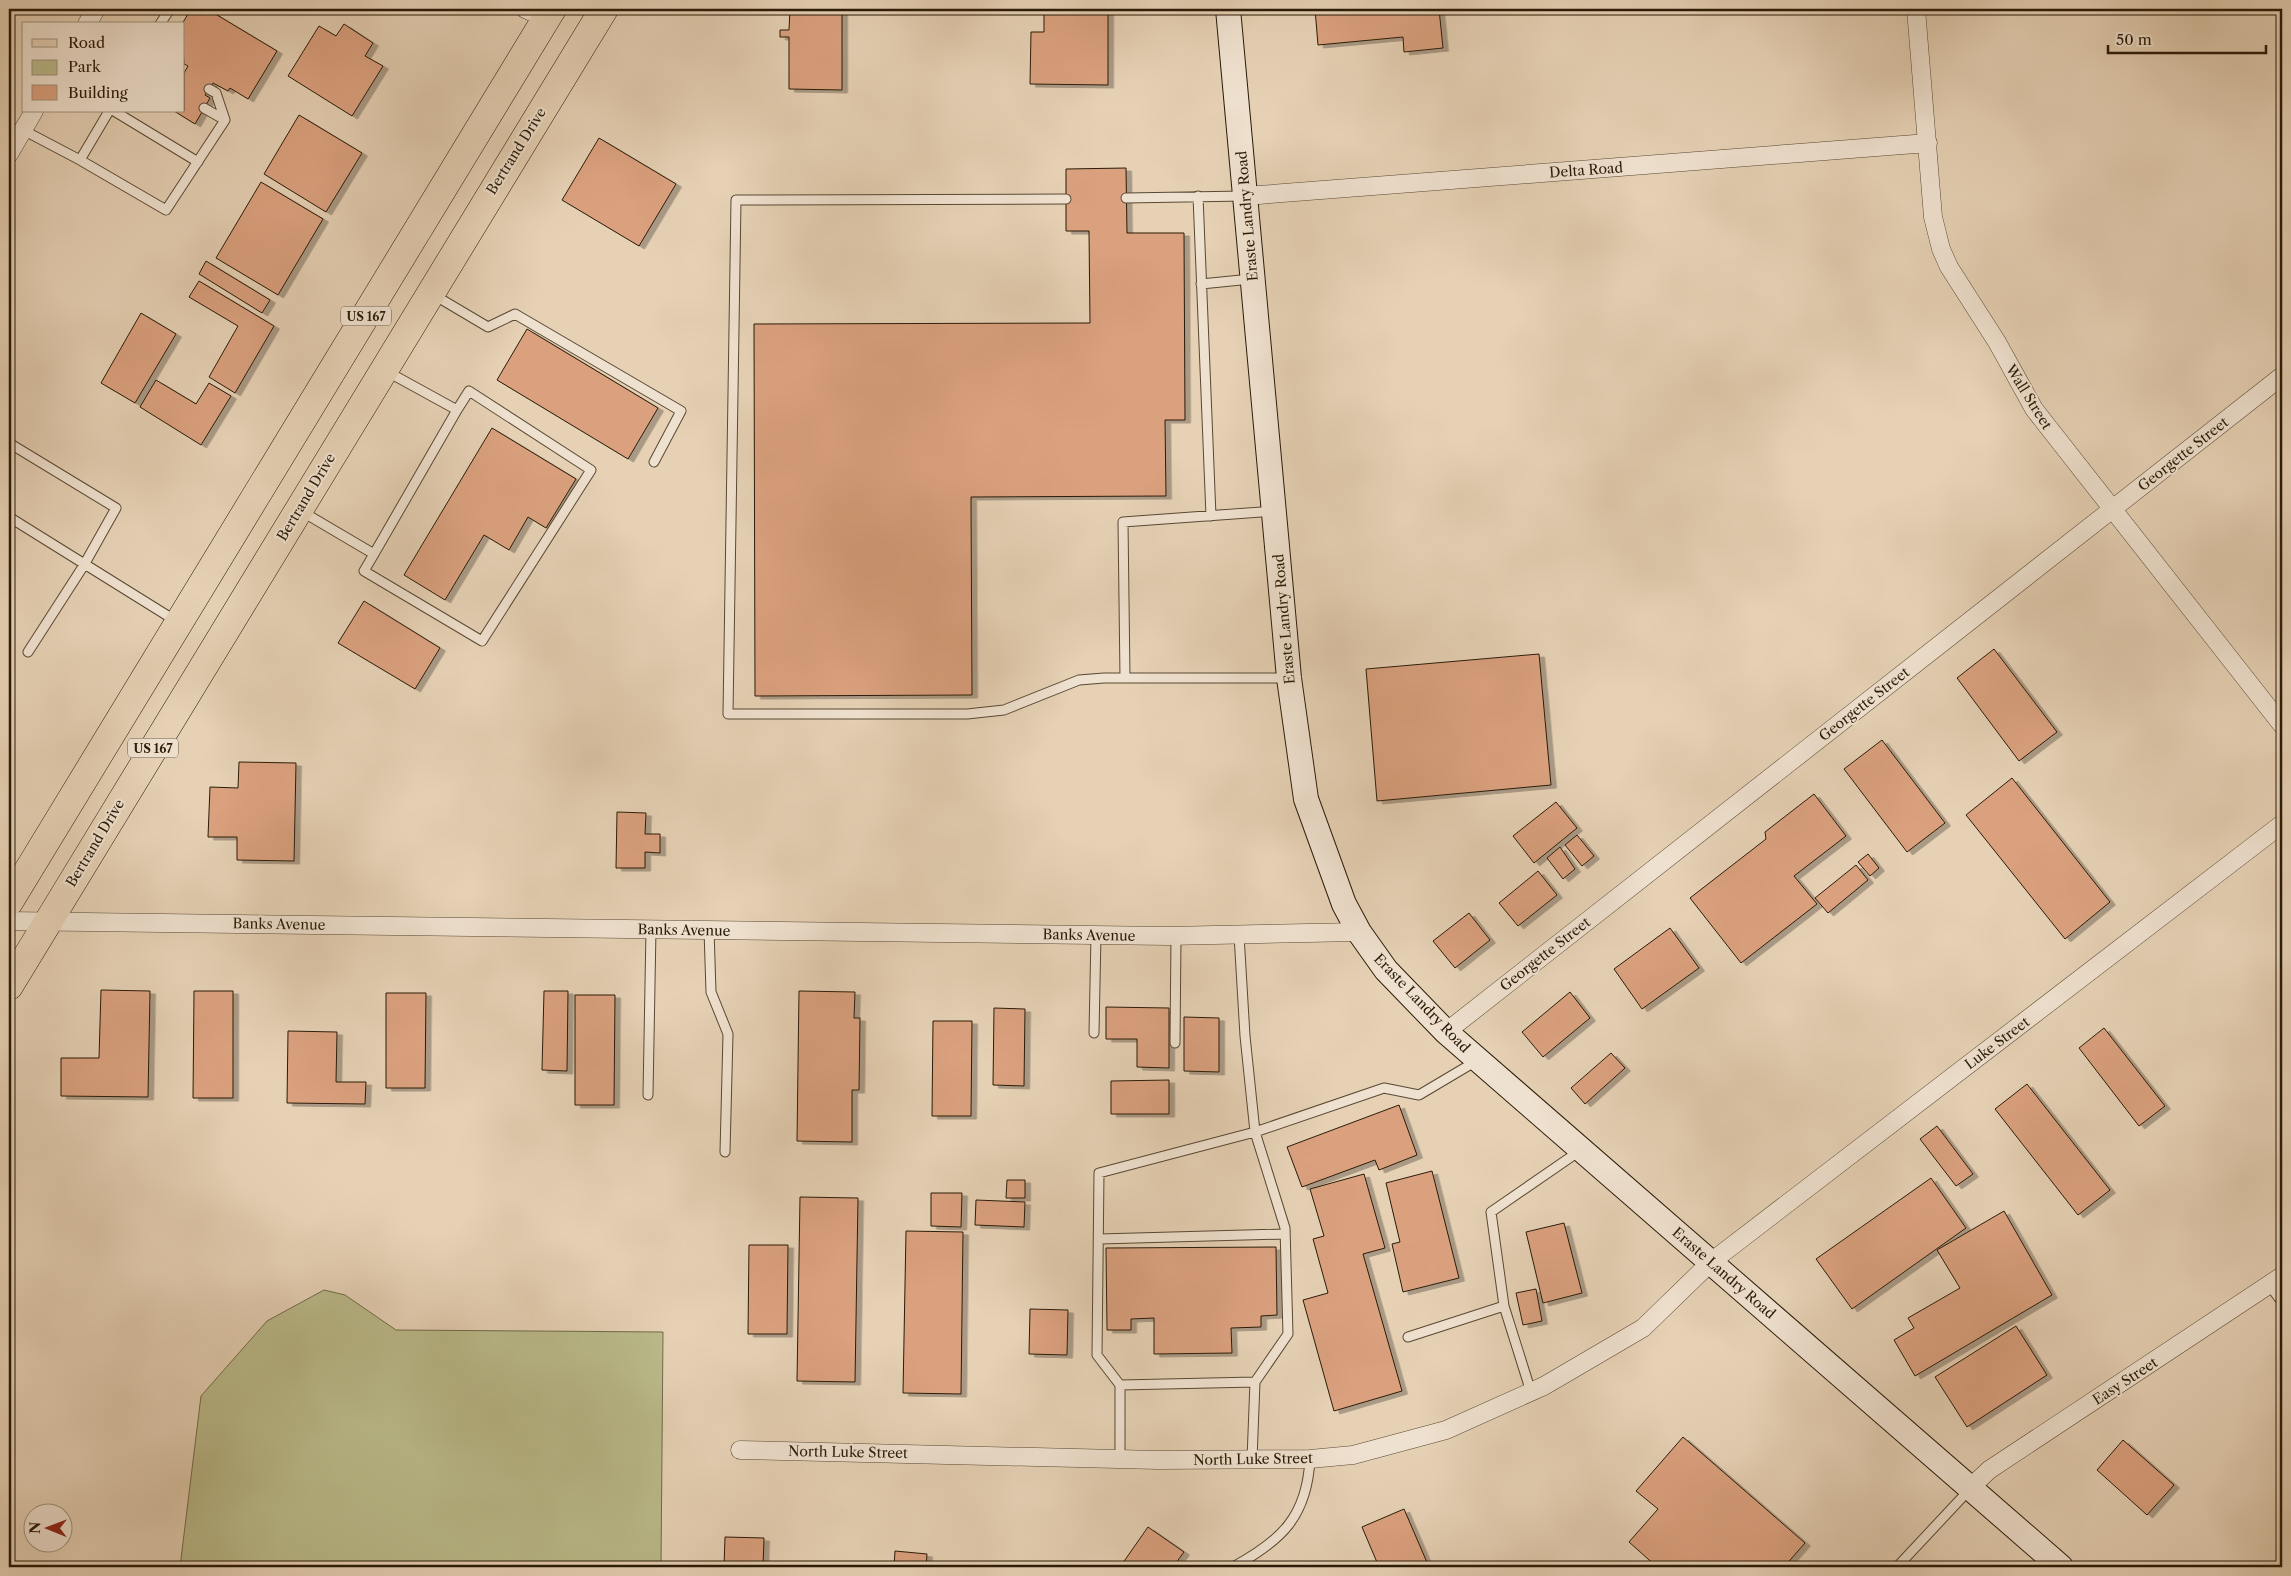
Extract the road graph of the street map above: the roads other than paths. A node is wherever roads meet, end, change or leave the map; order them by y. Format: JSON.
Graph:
{"nodes":[{"id":1,"x":170,"y":9,"type":"edge"},
{"id":2,"x":604,"y":9,"type":"edge"},
{"id":3,"x":1228,"y":9,"type":"edge"},
{"id":4,"x":1916,"y":9,"type":"edge"},
{"id":5,"x":541,"y":12,"type":"edge"},
{"id":6,"x":161,"y":22,"type":"edge"},
{"id":7,"x":209,"y":89,"type":"dead end"},
{"id":8,"x":204,"y":108,"type":"dead end"},
{"id":9,"x":33,"y":112,"type":"edge"},
{"id":10,"x":107,"y":112,"type":"edge"},
{"id":11,"x":116,"y":112,"type":"edge"},
{"id":12,"x":225,"y":120,"type":"junction"},
{"id":13,"x":23,"y":130,"type":"junction"},
{"id":14,"x":1928,"y":143,"type":"junction"},
{"id":15,"x":9,"y":154,"type":"edge"},
{"id":16,"x":80,"y":160,"type":"junction"},
{"id":17,"x":198,"y":162,"type":"junction"},
{"id":18,"x":1198,"y":196,"type":"junction"},
{"id":19,"x":1245,"y":196,"type":"junction"},
{"id":20,"x":1126,"y":198,"type":"dead end"},
{"id":21,"x":1066,"y":199,"type":"dead end"},
{"id":22,"x":1252,"y":278,"type":"junction"},
{"id":23,"x":1201,"y":284,"type":"junction"},
{"id":24,"x":430,"y":292,"type":"junction"},
{"id":25,"x":383,"y":369,"type":"junction"},
{"id":26,"x":2282,"y":376,"type":"edge"},
{"id":27,"x":457,"y":410,"type":"junction"},
{"id":28,"x":9,"y":443,"type":"edge"},
{"id":29,"x":654,"y":462,"type":"dead end"},
{"id":30,"x":2113,"y":508,"type":"junction"},
{"id":31,"x":298,"y":510,"type":"junction"},
{"id":32,"x":1274,"y":511,"type":"junction"},
{"id":33,"x":1211,"y":516,"type":"junction"},
{"id":34,"x":11,"y":519,"type":"edge"},
{"id":35,"x":9,"y":529,"type":"edge"},
{"id":36,"x":374,"y":554,"type":"junction"},
{"id":37,"x":84,"y":565,"type":"junction"},
{"id":38,"x":179,"y":622,"type":"junction"},
{"id":39,"x":28,"y":652,"type":"dead end"},
{"id":40,"x":1126,"y":678,"type":"junction"},
{"id":41,"x":1289,"y":678,"type":"junction"},
{"id":42,"x":2282,"y":725,"type":"edge"},
{"id":43,"x":2282,"y":824,"type":"edge"},
{"id":44,"x":9,"y":902,"type":"edge"},
{"id":45,"x":9,"y":921,"type":"edge"},
{"id":46,"x":48,"y":921,"type":"junction"},
{"id":47,"x":651,"y":929,"type":"junction"},
{"id":48,"x":709,"y":930,"type":"junction"},
{"id":49,"x":1359,"y":932,"type":"junction"},
{"id":50,"x":1096,"y":935,"type":"junction"},
{"id":51,"x":1239,"y":935,"type":"junction"},
{"id":52,"x":1176,"y":936,"type":"junction"},
{"id":53,"x":9,"y":986,"type":"edge"},
{"id":54,"x":1094,"y":1032,"type":"dead end"},
{"id":55,"x":1446,"y":1032,"type":"junction"},
{"id":56,"x":1175,"y":1043,"type":"dead end"},
{"id":57,"x":1478,"y":1060,"type":"junction"},
{"id":58,"x":648,"y":1095,"type":"dead end"},
{"id":59,"x":1255,"y":1132,"type":"junction"},
{"id":60,"x":1582,"y":1150,"type":"junction"},
{"id":61,"x":725,"y":1152,"type":"dead end"},
{"id":62,"x":1285,"y":1234,"type":"junction"},
{"id":63,"x":1099,"y":1239,"type":"junction"},
{"id":64,"x":1712,"y":1262,"type":"junction"},
{"id":65,"x":2276,"y":1281,"type":"edge"},
{"id":66,"x":2282,"y":1302,"type":"edge"},
{"id":67,"x":1504,"y":1306,"type":"junction"},
{"id":68,"x":1408,"y":1337,"type":"dead end"},
{"id":69,"x":1255,"y":1382,"type":"junction"},
{"id":70,"x":1120,"y":1384,"type":"junction"},
{"id":71,"x":1531,"y":1392,"type":"junction"},
{"id":72,"x":740,"y":1450,"type":"dead end"},
{"id":73,"x":1120,"y":1459,"type":"junction"},
{"id":74,"x":1252,"y":1459,"type":"junction"},
{"id":75,"x":1310,"y":1459,"type":"junction"},
{"id":76,"x":1970,"y":1488,"type":"junction"},
{"id":77,"x":1233,"y":1567,"type":"edge"},
{"id":78,"x":1897,"y":1567,"type":"edge"},
{"id":79,"x":2061,"y":1567,"type":"edge"}],
"edges":[{"from":1,"to":6,"type":"lane"},
{"from":2,"to":24,"type":"main road","name":"Bertrand Drive","number":"US 167"},
{"from":3,"to":19,"type":"street","name":"Eraste Landry Road"},
{"from":4,"to":14,"type":"street","name":"Wall Street"},
{"from":5,"to":38,"type":"main road","number":"US 167"},
{"from":7,"to":12,"type":"lane"},
{"from":8,"to":12,"type":"lane"},
{"from":9,"to":13,"type":"street"},
{"from":10,"to":16,"type":"lane"},
{"from":11,"to":17,"type":"lane"},
{"from":12,"to":17,"type":"lane"},
{"from":13,"to":15,"type":"street"},
{"from":13,"to":16,"type":"lane"},
{"from":14,"to":19,"type":"street","name":"Delta Road"},
{"from":14,"to":30,"type":"street","name":"Wall Street"},
{"from":16,"to":17,"type":"lane"},
{"from":18,"to":19,"type":"lane"},
{"from":18,"to":20,"type":"lane"},
{"from":18,"to":23,"type":"lane"},
{"from":19,"to":22,"type":"street","name":"Eraste Landry Road"},
{"from":21,"to":40,"type":"lane"},
{"from":22,"to":23,"type":"lane"},
{"from":22,"to":32,"type":"street","name":"Eraste Landry Road"},
{"from":23,"to":33,"type":"lane"},
{"from":24,"to":25,"type":"main road","name":"Bertrand Drive","number":"US 167"},
{"from":24,"to":29,"type":"lane"},
{"from":25,"to":27,"type":"lane"},
{"from":25,"to":31,"type":"main road","name":"Bertrand Drive","number":"US 167"},
{"from":26,"to":30,"type":"street","name":"Georgette Street"},
{"from":27,"to":36,"type":"lane"},
{"from":27,"to":36,"type":"lane"},
{"from":28,"to":37,"type":"lane"},
{"from":30,"to":42,"type":"street","name":"Wall Street"},
{"from":30,"to":55,"type":"street","name":"Georgette Street"},
{"from":31,"to":36,"type":"lane"},
{"from":31,"to":46,"type":"main road","name":"Bertrand Drive","number":"US 167"},
{"from":32,"to":33,"type":"lane"},
{"from":32,"to":41,"type":"street","name":"Eraste Landry Road"},
{"from":33,"to":40,"type":"lane"},
{"from":34,"to":35,"type":"lane"},
{"from":34,"to":37,"type":"lane"},
{"from":37,"to":38,"type":"lane"},
{"from":37,"to":39,"type":"lane"},
{"from":38,"to":44,"type":"main road","number":"US 167"},
{"from":40,"to":41,"type":"lane"},
{"from":41,"to":49,"type":"street","name":"Eraste Landry Road"},
{"from":43,"to":64,"type":"street","name":"Luke Street"},
{"from":45,"to":46,"type":"street","name":"Banks Avenue"},
{"from":46,"to":47,"type":"street","name":"Banks Avenue"},
{"from":46,"to":53,"type":"main road","name":"Bertrand Drive","number":"US 167"},
{"from":47,"to":48,"type":"street","name":"Banks Avenue"},
{"from":47,"to":58,"type":"lane"},
{"from":48,"to":50,"type":"street","name":"Banks Avenue"},
{"from":48,"to":61,"type":"lane"},
{"from":49,"to":51,"type":"street","name":"Banks Avenue"},
{"from":49,"to":55,"type":"street","name":"Eraste Landry Road"},
{"from":50,"to":52,"type":"street","name":"Banks Avenue"},
{"from":50,"to":54,"type":"lane"},
{"from":51,"to":52,"type":"street","name":"Banks Avenue"},
{"from":51,"to":59,"type":"lane"},
{"from":52,"to":56,"type":"lane"},
{"from":55,"to":57,"type":"street","name":"Eraste Landry Road"},
{"from":57,"to":59,"type":"lane"},
{"from":57,"to":60,"type":"street","name":"Eraste Landry Road"},
{"from":59,"to":62,"type":"lane"},
{"from":59,"to":63,"type":"lane"},
{"from":60,"to":64,"type":"street","name":"Eraste Landry Road"},
{"from":60,"to":67,"type":"lane"},
{"from":62,"to":63,"type":"lane"},
{"from":62,"to":69,"type":"lane"},
{"from":63,"to":70,"type":"lane"},
{"from":64,"to":71,"type":"street","name":"North Luke Street"},
{"from":64,"to":76,"type":"street","name":"Eraste Landry Road"},
{"from":65,"to":66,"type":"lane"},
{"from":65,"to":76,"type":"street","name":"Easy Street"},
{"from":67,"to":68,"type":"lane"},
{"from":67,"to":71,"type":"lane"},
{"from":69,"to":70,"type":"lane"},
{"from":69,"to":74,"type":"lane"},
{"from":70,"to":73,"type":"lane"},
{"from":71,"to":75,"type":"street","name":"North Luke Street"},
{"from":72,"to":73,"type":"street","name":"North Luke Street"},
{"from":73,"to":74,"type":"street","name":"North Luke Street"},
{"from":74,"to":75,"type":"street","name":"North Luke Street"},
{"from":75,"to":77,"type":"lane"},
{"from":76,"to":78,"type":"lane"},
{"from":76,"to":79,"type":"street","name":"Eraste Landry Road"}]}
